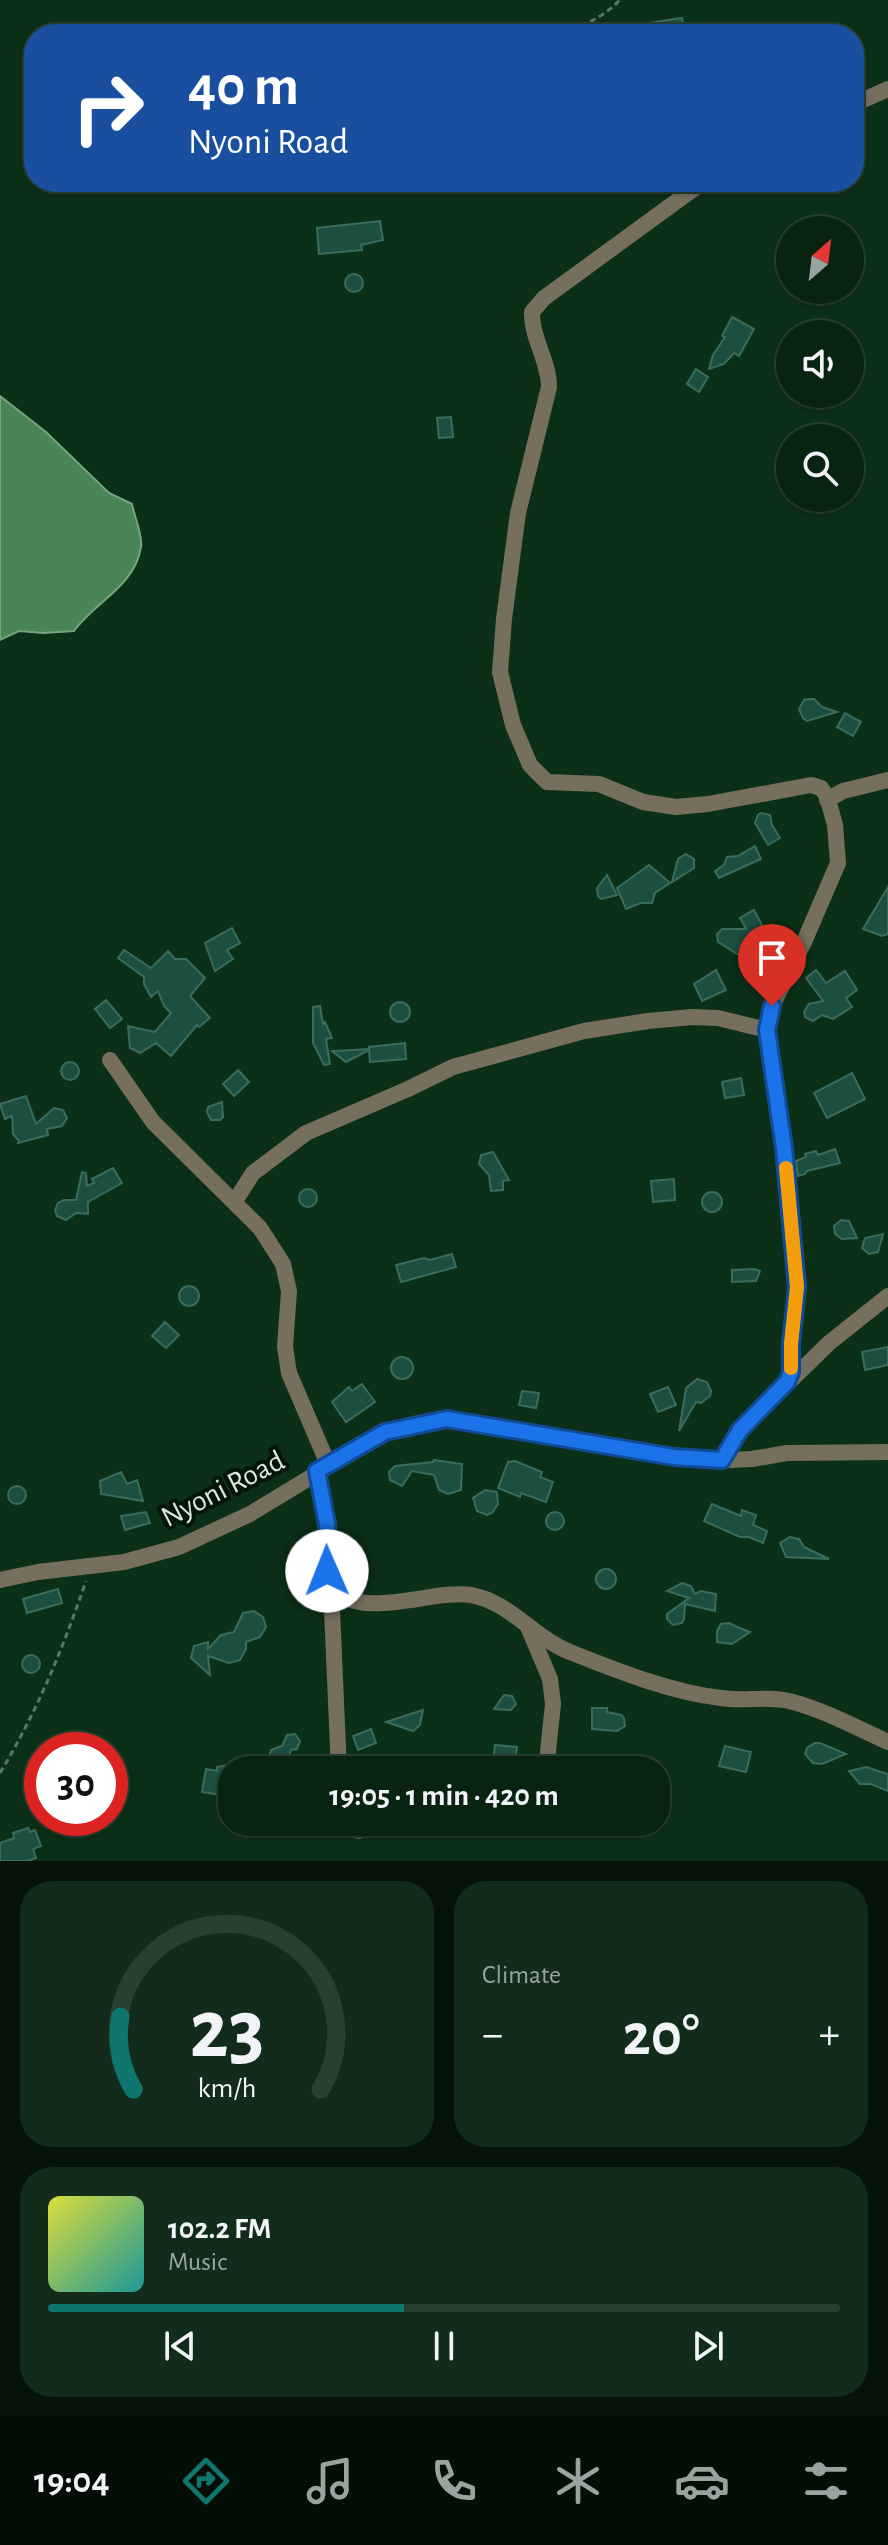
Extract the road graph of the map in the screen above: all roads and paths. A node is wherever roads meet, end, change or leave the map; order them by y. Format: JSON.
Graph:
{"nodes":[{"id":1,"x":620,"y":0,"type":"edge"},
{"id":2,"x":589,"y":24,"type":"edge"},
{"id":3,"x":888,"y":89,"type":"edge"},
{"id":4,"x":864,"y":100,"type":"edge"},
{"id":5,"x":689,"y":192,"type":"edge"},
{"id":6,"x":888,"y":780,"type":"edge"},
{"id":7,"x":827,"y":800,"type":"junction"},
{"id":8,"x":767,"y":1030,"type":"junction"},
{"id":9,"x":110,"y":1060,"type":"dead end"},
{"id":10,"x":235,"y":1201,"type":"junction"},
{"id":11,"x":888,"y":1296,"type":"edge"},
{"id":12,"x":772,"y":1398,"type":"junction"},
{"id":13,"x":888,"y":1452,"type":"edge"},
{"id":14,"x":722,"y":1460,"type":"junction"},
{"id":15,"x":323,"y":1468,"type":"junction"},
{"id":16,"x":91,"y":1566,"type":"junction"},
{"id":17,"x":0,"y":1580,"type":"edge"},
{"id":18,"x":335,"y":1590,"type":"junction"},
{"id":19,"x":528,"y":1627,"type":"junction"},
{"id":20,"x":888,"y":1742,"type":"edge"},
{"id":21,"x":338,"y":1756,"type":"edge"},
{"id":22,"x":547,"y":1756,"type":"edge"},
{"id":23,"x":0,"y":1773,"type":"edge"}],
"edges":[{"from":1,"to":2,"type":"path"},
{"from":3,"to":4,"type":"street"},
{"from":5,"to":7,"type":"street"},
{"from":6,"to":7,"type":"street"},
{"from":7,"to":8,"type":"street"},
{"from":8,"to":10,"type":"street"},
{"from":8,"to":12,"type":"street"},
{"from":9,"to":10,"type":"street"},
{"from":10,"to":15,"type":"street"},
{"from":11,"to":12,"type":"street"},
{"from":12,"to":14,"type":"street"},
{"from":13,"to":14,"type":"street","name":"Nyoni Road"},
{"from":14,"to":15,"type":"street","name":"Nyoni Road"},
{"from":15,"to":16,"type":"street","name":"Nyoni Road"},
{"from":15,"to":18,"type":"street"},
{"from":16,"to":17,"type":"street","name":"Nyoni Road"},
{"from":16,"to":23,"type":"path"},
{"from":18,"to":19,"type":"street"},
{"from":18,"to":21,"type":"street"},
{"from":19,"to":20,"type":"street"},
{"from":19,"to":22,"type":"street"}]}
